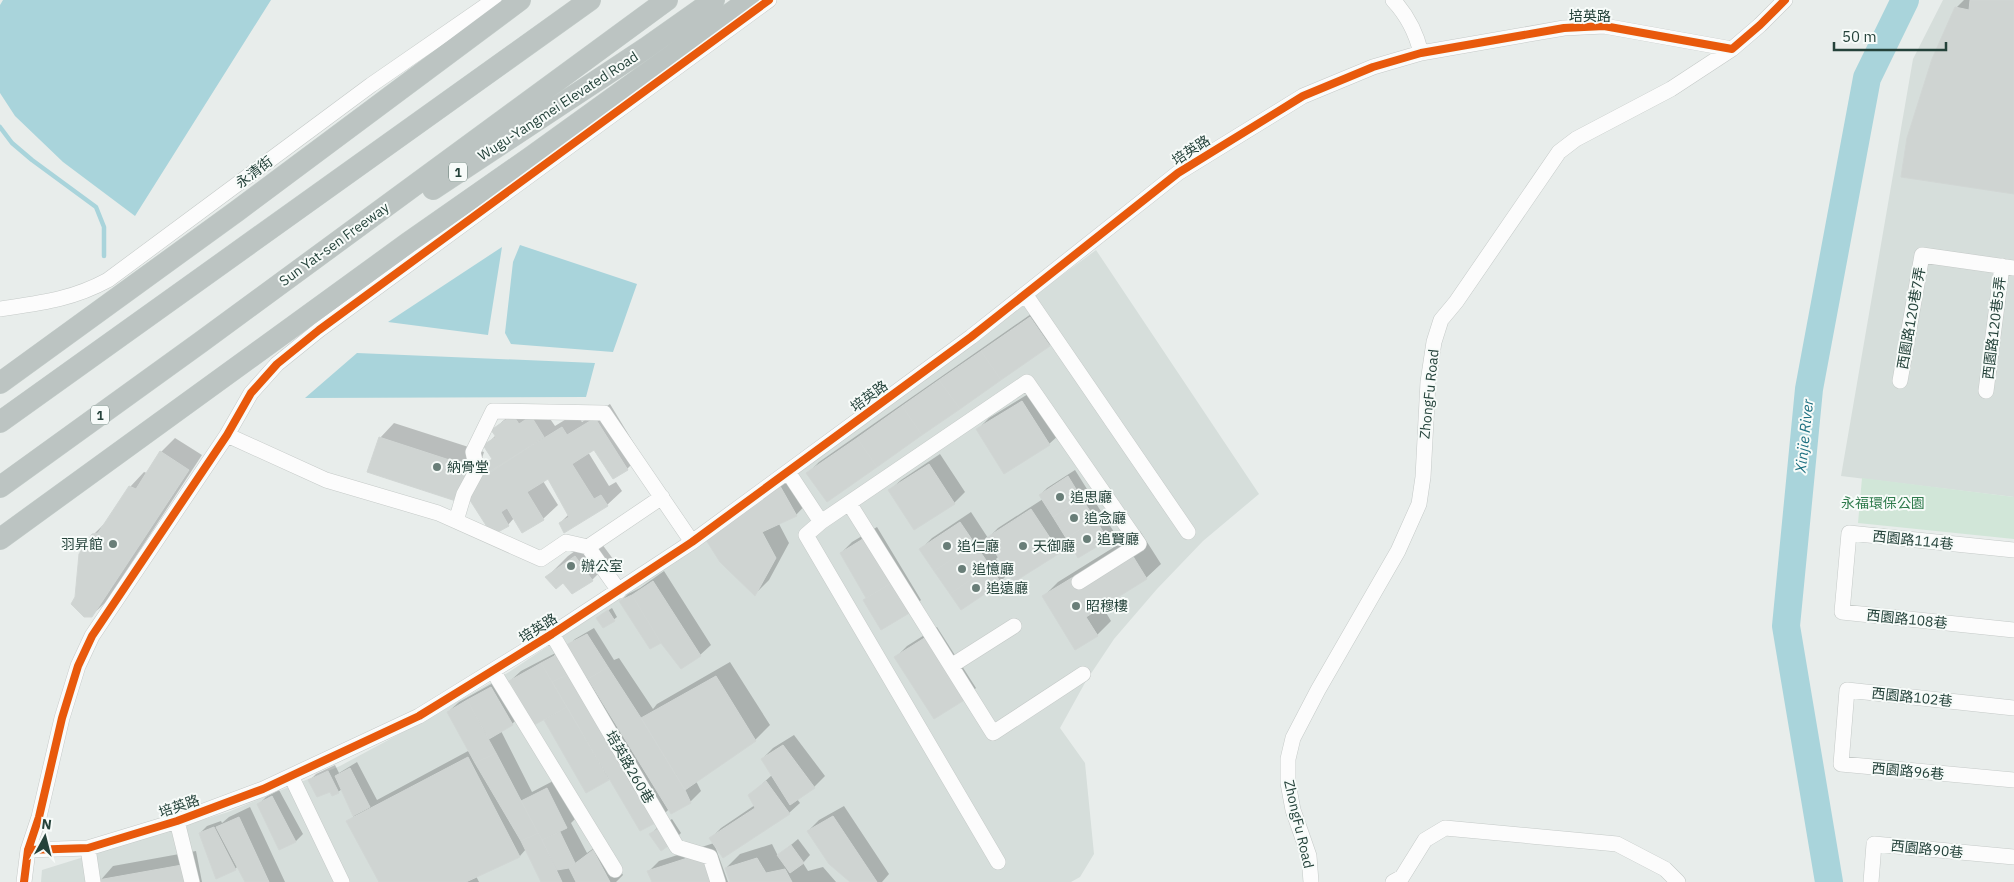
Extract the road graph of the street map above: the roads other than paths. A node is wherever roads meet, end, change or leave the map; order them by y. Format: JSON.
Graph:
{"nodes":[{"id":1,"x":494,"y":0,"type":"edge"},
{"id":2,"x":520,"y":0,"type":"edge"},
{"id":3,"x":569,"y":0,"type":"edge"},
{"id":4,"x":590,"y":0,"type":"edge"},
{"id":5,"x":667,"y":0,"type":"edge"},
{"id":6,"x":714,"y":0,"type":"edge"},
{"id":7,"x":749,"y":0,"type":"edge"},
{"id":8,"x":769,"y":0,"type":"edge"},
{"id":9,"x":1392,"y":0,"type":"edge"},
{"id":10,"x":1784,"y":0,"type":"edge"},
{"id":11,"x":1769,"y":7,"type":"edge"},
{"id":12,"x":1732,"y":49,"type":"junction"},
{"id":13,"x":1421,"y":53,"type":"junction"},
{"id":14,"x":248,"y":244,"type":"junction"},
{"id":15,"x":2008,"y":267,"type":"edge"},
{"id":16,"x":1025,"y":294,"type":"junction"},
{"id":17,"x":0,"y":309,"type":"edge"},
{"id":18,"x":201,"y":342,"type":"junction"},
{"id":19,"x":1900,"y":381,"type":"dead end"},
{"id":20,"x":0,"y":384,"type":"edge"},
{"id":21,"x":1986,"y":391,"type":"dead end"},
{"id":22,"x":0,"y":422,"type":"edge"},
{"id":23,"x":228,"y":435,"type":"junction"},
{"id":24,"x":788,"y":472,"type":"junction"},
{"id":25,"x":0,"y":487,"type":"edge"},
{"id":26,"x":662,"y":497,"type":"junction"},
{"id":27,"x":849,"y":503,"type":"junction"},
{"id":28,"x":456,"y":521,"type":"junction"},
{"id":29,"x":821,"y":522,"type":"junction"},
{"id":30,"x":1188,"y":532,"type":"dead end"},
{"id":31,"x":0,"y":539,"type":"edge"},
{"id":32,"x":692,"y":542,"type":"junction"},
{"id":33,"x":588,"y":547,"type":"junction"},
{"id":34,"x":2014,"y":550,"type":"edge"},
{"id":35,"x":1846,"y":571,"type":"joint"},
{"id":36,"x":1079,"y":582,"type":"dead end"},
{"id":37,"x":619,"y":592,"type":"junction"},
{"id":38,"x":1014,"y":626,"type":"dead end"},
{"id":39,"x":2014,"y":630,"type":"edge"},
{"id":40,"x":552,"y":634,"type":"junction"},
{"id":41,"x":951,"y":666,"type":"junction"},
{"id":42,"x":493,"y":671,"type":"junction"},
{"id":43,"x":1083,"y":674,"type":"dead end"},
{"id":44,"x":2014,"y":708,"type":"edge"},
{"id":45,"x":1844,"y":726,"type":"joint"},
{"id":46,"x":291,"y":776,"type":"junction"},
{"id":47,"x":2014,"y":780,"type":"edge"},
{"id":48,"x":177,"y":821,"type":"junction"},
{"id":49,"x":88,"y":848,"type":"junction"},
{"id":50,"x":28,"y":850,"type":"junction"},
{"id":51,"x":2014,"y":857,"type":"edge"},
{"id":52,"x":998,"y":862,"type":"dead end"},
{"id":53,"x":615,"y":870,"type":"dead end"},
{"id":54,"x":1871,"y":880,"type":"edge"},
{"id":55,"x":24,"y":882,"type":"edge"},
{"id":56,"x":93,"y":882,"type":"edge"},
{"id":57,"x":192,"y":882,"type":"edge"},
{"id":58,"x":342,"y":882,"type":"edge"},
{"id":59,"x":718,"y":882,"type":"edge"},
{"id":60,"x":1311,"y":882,"type":"edge"},
{"id":61,"x":1393,"y":882,"type":"edge"},
{"id":62,"x":1678,"y":882,"type":"edge"}],
"edges":[{"from":1,"to":17,"type":"street","name":"永清街"},
{"from":2,"to":20,"type":"highway"},
{"from":3,"to":14,"type":"highway"},
{"from":4,"to":14,"type":"highway"},
{"from":5,"to":18,"type":"highway","name":"Sun Yat-sen Freeway","number":"1"},
{"from":6,"to":18,"type":"highway","name":"Wugu-Yangmei Elevated Road","number":"1"},
{"from":7,"to":31,"type":"highway"},
{"from":8,"to":23,"type":"street"},
{"from":9,"to":13,"type":"street"},
{"from":10,"to":11,"type":"street","name":"ZhongFu Road"},
{"from":11,"to":12,"type":"street","name":"ZhongFu Road"},
{"from":12,"to":13,"type":"street","name":"培英路"},
{"from":12,"to":60,"type":"street","name":"ZhongFu Road"},
{"from":13,"to":16,"type":"street","name":"培英路"},
{"from":14,"to":22,"type":"highway"},
{"from":15,"to":19,"type":"street","name":"西園路120巷7弄"},
{"from":15,"to":21,"type":"street","name":"西園路120巷5弄"},
{"from":16,"to":24,"type":"street","name":"培英路"},
{"from":16,"to":30,"type":"street"},
{"from":18,"to":25,"type":"highway","name":"Sun Yat-sen Freeway","number":"1"},
{"from":23,"to":28,"type":"street"},
{"from":23,"to":50,"type":"street"},
{"from":24,"to":29,"type":"street"},
{"from":24,"to":32,"type":"street","name":"培英路"},
{"from":26,"to":28,"type":"street"},
{"from":26,"to":32,"type":"street"},
{"from":26,"to":33,"type":"street"},
{"from":27,"to":29,"type":"street"},
{"from":27,"to":36,"type":"street"},
{"from":27,"to":41,"type":"street"},
{"from":28,"to":33,"type":"street"},
{"from":29,"to":52,"type":"street"},
{"from":32,"to":37,"type":"street","name":"培英路"},
{"from":33,"to":37,"type":"street"},
{"from":34,"to":35,"type":"street","name":"西園路114巷"},
{"from":35,"to":39,"type":"street","name":"西園路108巷"},
{"from":37,"to":40,"type":"street","name":"培英路"},
{"from":38,"to":41,"type":"street"},
{"from":40,"to":42,"type":"street","name":"培英路"},
{"from":40,"to":59,"type":"street","name":"培英路260巷"},
{"from":41,"to":43,"type":"street"},
{"from":42,"to":46,"type":"street","name":"培英路"},
{"from":42,"to":53,"type":"street"},
{"from":44,"to":45,"type":"street","name":"西園路102巷"},
{"from":45,"to":47,"type":"street","name":"西園路96巷"},
{"from":46,"to":48,"type":"street","name":"培英路"},
{"from":46,"to":58,"type":"street"},
{"from":48,"to":49,"type":"street","name":"培英路"},
{"from":48,"to":57,"type":"street"},
{"from":49,"to":50,"type":"street","name":"培英路"},
{"from":49,"to":56,"type":"street"},
{"from":50,"to":55,"type":"street"},
{"from":51,"to":54,"type":"street","name":"西園路90巷"},
{"from":61,"to":62,"type":"street"}]}
